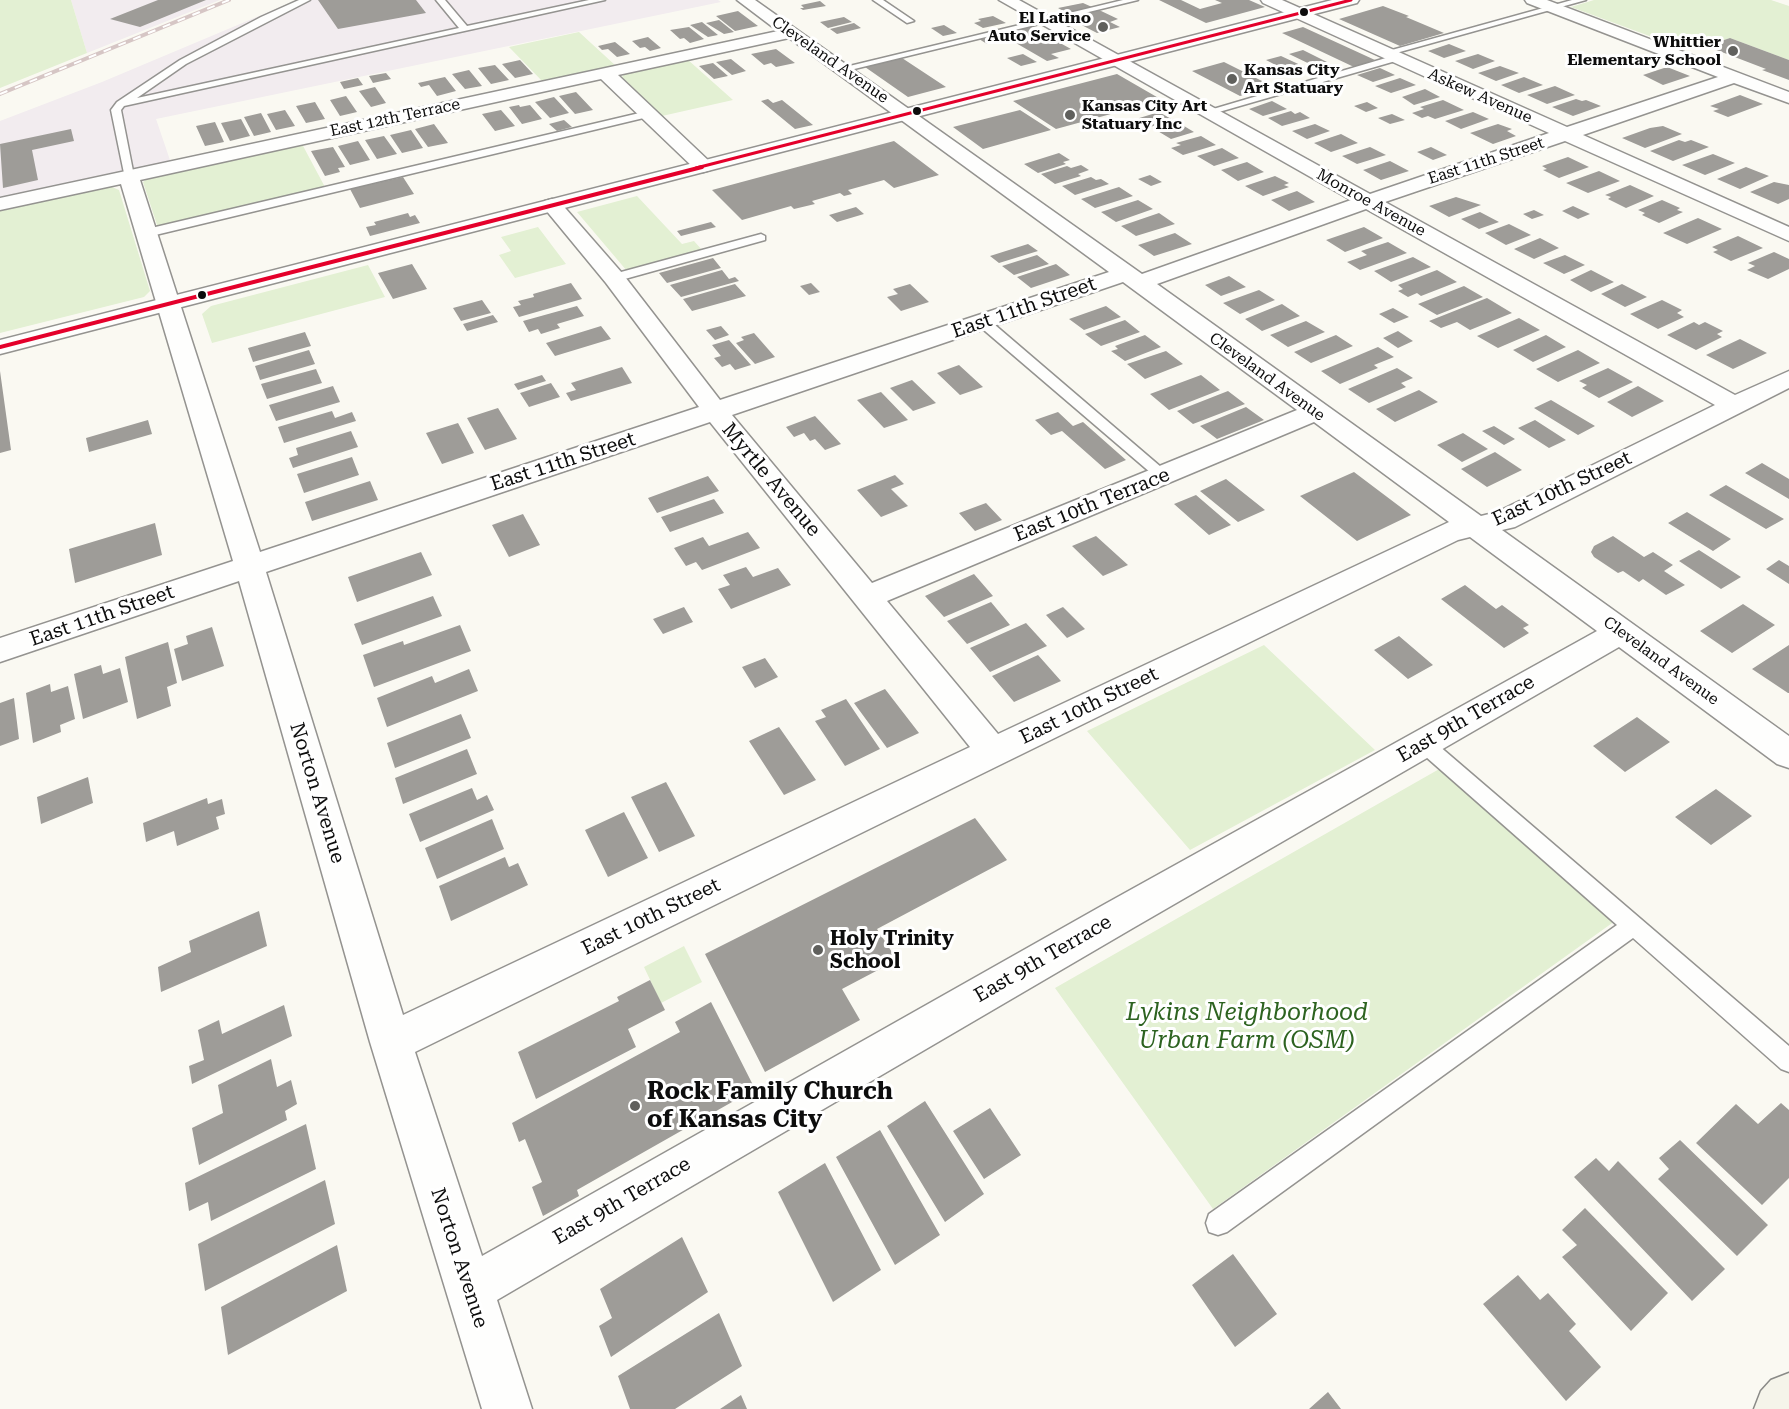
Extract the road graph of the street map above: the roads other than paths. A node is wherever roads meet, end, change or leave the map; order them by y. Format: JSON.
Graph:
{"nodes":[{"id":1,"x":306,"y":0,"type":"edge"},
{"id":2,"x":440,"y":0,"type":"edge"},
{"id":3,"x":601,"y":0,"type":"edge"},
{"id":4,"x":745,"y":0,"type":"edge"},
{"id":5,"x":877,"y":0,"type":"edge"},
{"id":6,"x":1007,"y":0,"type":"edge"},
{"id":7,"x":1134,"y":0,"type":"edge"},
{"id":8,"x":1269,"y":0,"type":"edge"},
{"id":9,"x":1351,"y":0,"type":"edge"},
{"id":10,"x":1533,"y":0,"type":"edge"},
{"id":11,"x":1582,"y":0,"type":"edge"},
{"id":12,"x":1554,"y":8,"type":"junction"},
{"id":13,"x":1299,"y":14,"type":"junction"},
{"id":14,"x":910,"y":21,"type":"dead end"},
{"id":15,"x":1043,"y":21,"type":"junction"},
{"id":16,"x":465,"y":28,"type":"junction"},
{"id":17,"x":790,"y":33,"type":"junction"},
{"id":18,"x":1391,"y":56,"type":"junction"},
{"id":19,"x":1114,"y":61,"type":"junction"},
{"id":20,"x":842,"y":69,"type":"junction"},
{"id":21,"x":605,"y":73,"type":"junction"},
{"id":22,"x":1734,"y":77,"type":"junction"},
{"id":23,"x":1789,"y":98,"type":"edge"},
{"id":24,"x":121,"y":104,"type":"junction"},
{"id":25,"x":1208,"y":112,"type":"junction"},
{"id":26,"x":648,"y":114,"type":"junction"},
{"id":27,"x":907,"y":114,"type":"junction"},
{"id":28,"x":1567,"y":135,"type":"junction"},
{"id":29,"x":703,"y":166,"type":"junction"},
{"id":30,"x":129,"y":176,"type":"junction"},
{"id":31,"x":1368,"y":201,"type":"junction"},
{"id":32,"x":0,"y":204,"type":"edge"},
{"id":33,"x":552,"y":205,"type":"junction"},
{"id":34,"x":147,"y":233,"type":"junction"},
{"id":35,"x":1789,"y":235,"type":"edge"},
{"id":36,"x":761,"y":238,"type":"dead end"},
{"id":37,"x":614,"y":278,"type":"junction"},
{"id":38,"x":1131,"y":278,"type":"junction"},
{"id":39,"x":169,"y":304,"type":"junction"},
{"id":40,"x":983,"y":322,"type":"junction"},
{"id":41,"x":0,"y":347,"type":"edge"},
{"id":42,"x":1789,"y":378,"type":"edge"},
{"id":43,"x":1734,"y":405,"type":"junction"},
{"id":44,"x":715,"y":411,"type":"junction"},
{"id":45,"x":1316,"y":412,"type":"junction"},
{"id":46,"x":1163,"y":476,"type":"junction"},
{"id":47,"x":1476,"y":527,"type":"junction"},
{"id":48,"x":249,"y":566,"type":"junction"},
{"id":49,"x":868,"y":597,"type":"junction"},
{"id":50,"x":1620,"y":632,"type":"junction"},
{"id":51,"x":0,"y":650,"type":"edge"},
{"id":52,"x":1424,"y":744,"type":"junction"},
{"id":53,"x":994,"y":753,"type":"junction"},
{"id":54,"x":1789,"y":754,"type":"edge"},
{"id":55,"x":1633,"y":926,"type":"junction"},
{"id":56,"x":391,"y":1042,"type":"junction"},
{"id":57,"x":1789,"y":1061,"type":"edge"},
{"id":58,"x":1218,"y":1223,"type":"dead end"},
{"id":59,"x":469,"y":1290,"type":"junction"},
{"id":60,"x":1789,"y":1398,"type":"edge"},
{"id":61,"x":507,"y":1409,"type":"edge"},
{"id":62,"x":1779,"y":1409,"type":"edge"}],
"edges":[{"from":1,"to":24,"type":"lane"},
{"from":2,"to":16,"type":"lane"},
{"from":3,"to":16,"type":"lane"},
{"from":4,"to":17,"type":"street","name":"Cleveland Avenue"},
{"from":5,"to":14,"type":"lane"},
{"from":6,"to":15,"type":"street","name":"Monroe Avenue"},
{"from":7,"to":15,"type":"lane"},
{"from":8,"to":13,"type":"street","name":"Askew Avenue"},
{"from":9,"to":13,"type":"street"},
{"from":10,"to":12,"type":"street"},
{"from":11,"to":12,"type":"lane"},
{"from":12,"to":18,"type":"lane"},
{"from":12,"to":22,"type":"street"},
{"from":13,"to":18,"type":"street","name":"Askew Avenue"},
{"from":13,"to":19,"type":"street"},
{"from":15,"to":19,"type":"street","name":"Monroe Avenue"},
{"from":15,"to":20,"type":"lane"},
{"from":16,"to":24,"type":"lane"},
{"from":17,"to":20,"type":"street","name":"Cleveland Avenue"},
{"from":17,"to":21,"type":"street","name":"East 12th Terrace"},
{"from":18,"to":25,"type":"lane"},
{"from":18,"to":28,"type":"street","name":"Askew Avenue"},
{"from":19,"to":25,"type":"street","name":"Monroe Avenue"},
{"from":19,"to":27,"type":"street"},
{"from":20,"to":27,"type":"street","name":"Cleveland Avenue"},
{"from":21,"to":26,"type":"street"},
{"from":21,"to":30,"type":"street","name":"East 12th Terrace"},
{"from":22,"to":23,"type":"street"},
{"from":22,"to":28,"type":"street","name":"East 11th Street"},
{"from":24,"to":30,"type":"lane"},
{"from":25,"to":31,"type":"street","name":"Monroe Avenue"},
{"from":26,"to":29,"type":"street"},
{"from":26,"to":34,"type":"lane"},
{"from":27,"to":29,"type":"street"},
{"from":27,"to":38,"type":"street","name":"Cleveland Avenue"},
{"from":28,"to":31,"type":"street","name":"East 11th Street"},
{"from":28,"to":35,"type":"street","name":"Askew Avenue"},
{"from":29,"to":33,"type":"street"},
{"from":30,"to":32,"type":"street","name":"East 12th Terrace"},
{"from":30,"to":34,"type":"street","name":"Norton Avenue"},
{"from":31,"to":38,"type":"street","name":"East 11th Street"},
{"from":31,"to":43,"type":"street","name":"Monroe Avenue"},
{"from":33,"to":37,"type":"street","name":"Myrtle Avenue"},
{"from":33,"to":39,"type":"street"},
{"from":34,"to":39,"type":"street","name":"Norton Avenue"},
{"from":36,"to":37,"type":"lane"},
{"from":37,"to":44,"type":"street","name":"Myrtle Avenue"},
{"from":38,"to":40,"type":"street","name":"East 11th Street"},
{"from":38,"to":45,"type":"street","name":"Cleveland Avenue"},
{"from":39,"to":41,"type":"street"},
{"from":39,"to":48,"type":"street","name":"Norton Avenue"},
{"from":40,"to":44,"type":"street","name":"East 11th Street"},
{"from":40,"to":46,"type":"lane"},
{"from":42,"to":43,"type":"street","name":"East 10th Street"},
{"from":43,"to":47,"type":"street","name":"East 10th Street"},
{"from":44,"to":48,"type":"street","name":"East 11th Street"},
{"from":44,"to":49,"type":"street","name":"Myrtle Avenue"},
{"from":45,"to":46,"type":"street","name":"East 10th Terrace"},
{"from":45,"to":47,"type":"street","name":"Cleveland Avenue"},
{"from":46,"to":49,"type":"street","name":"East 10th Terrace"},
{"from":47,"to":50,"type":"street","name":"Cleveland Avenue"},
{"from":47,"to":53,"type":"street","name":"East 10th Street"},
{"from":48,"to":51,"type":"street","name":"East 11th Street"},
{"from":48,"to":56,"type":"street","name":"Norton Avenue"},
{"from":49,"to":53,"type":"street","name":"Myrtle Avenue"},
{"from":50,"to":52,"type":"street","name":"East 9th Terrace"},
{"from":50,"to":54,"type":"street","name":"Cleveland Avenue"},
{"from":52,"to":55,"type":"lane"},
{"from":52,"to":59,"type":"street","name":"East 9th Terrace"},
{"from":53,"to":56,"type":"street","name":"East 10th Street"},
{"from":55,"to":57,"type":"lane"},
{"from":55,"to":58,"type":"lane"},
{"from":56,"to":59,"type":"street","name":"Norton Avenue"},
{"from":59,"to":61,"type":"street","name":"Norton Avenue"},
{"from":60,"to":62,"type":"main road"}]}
